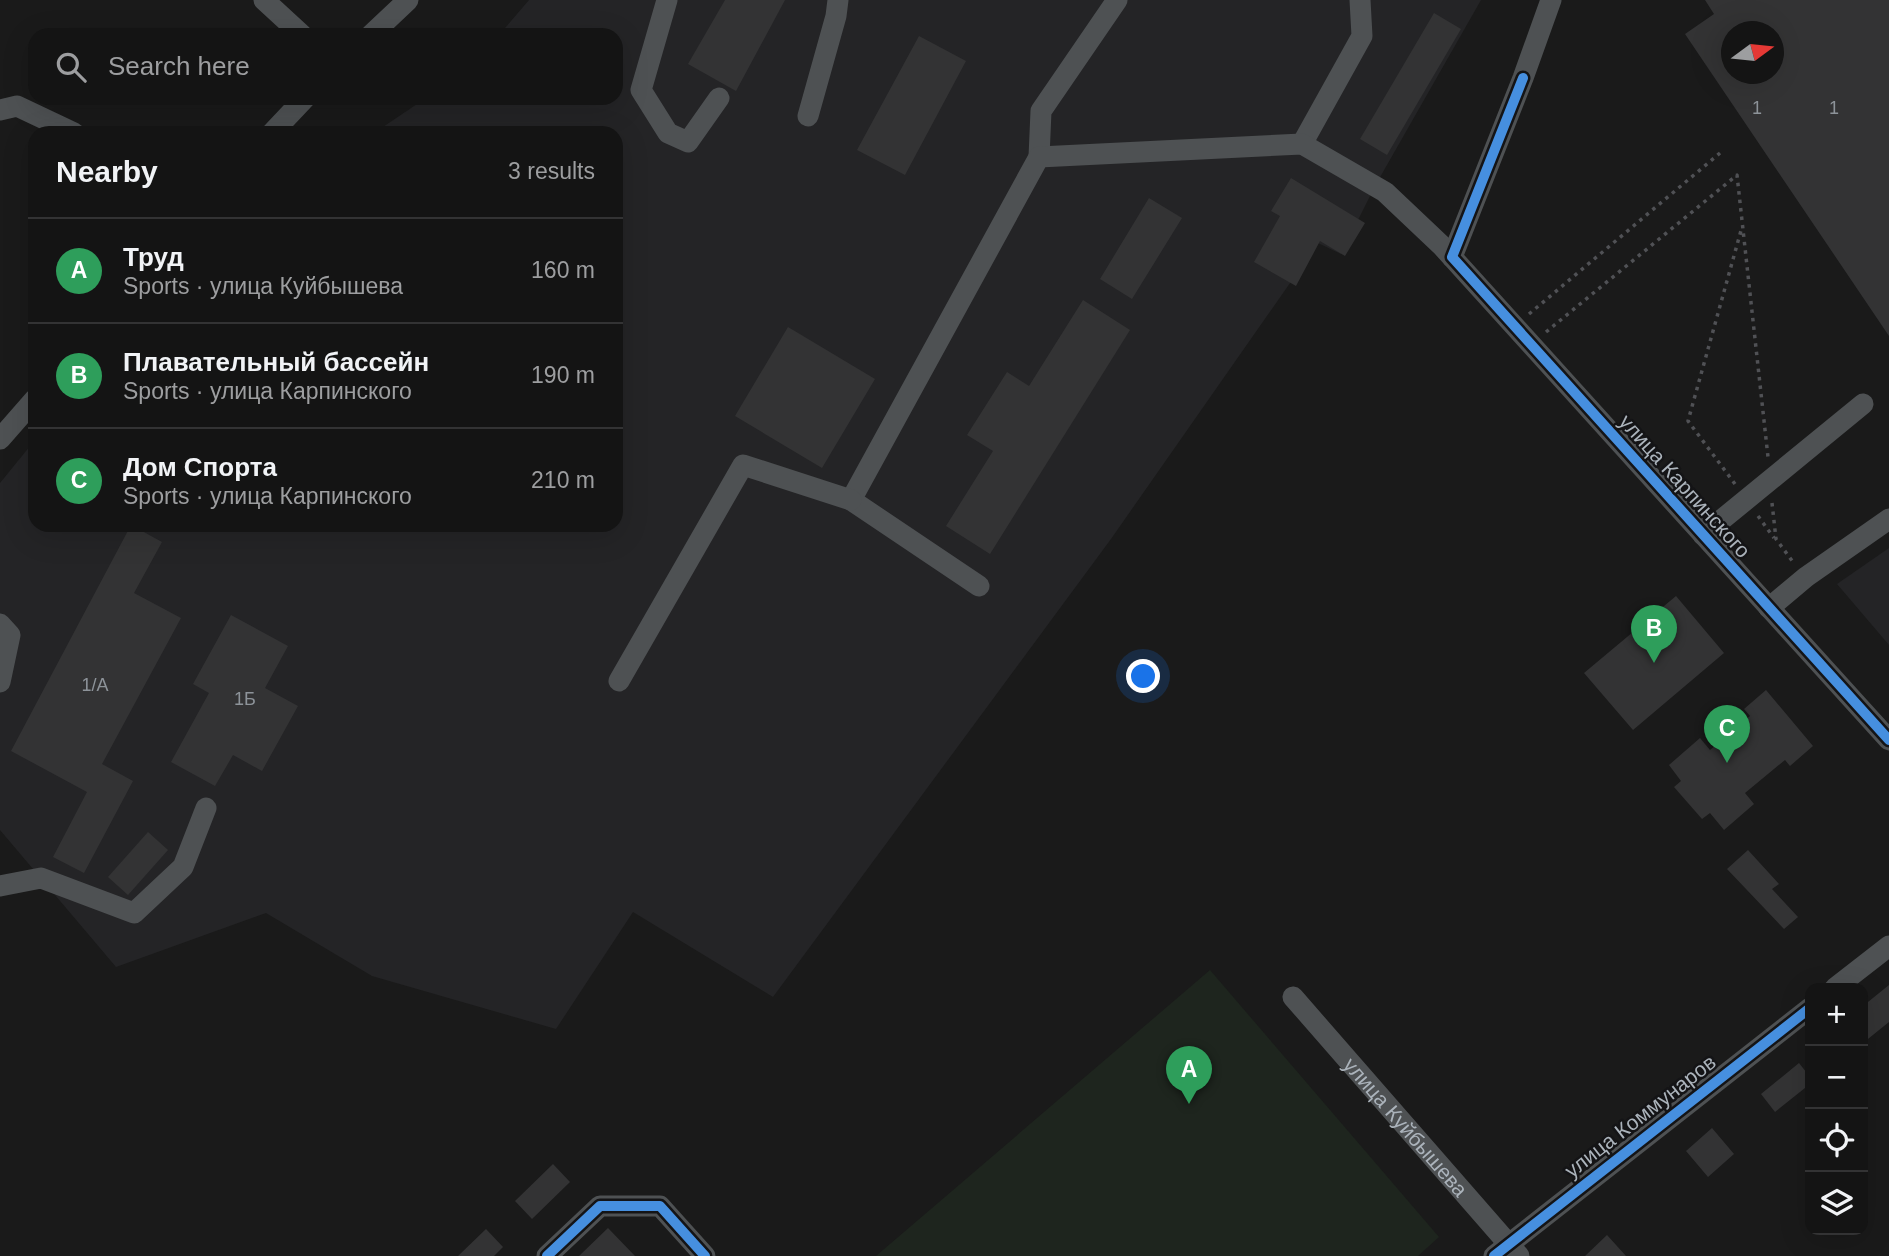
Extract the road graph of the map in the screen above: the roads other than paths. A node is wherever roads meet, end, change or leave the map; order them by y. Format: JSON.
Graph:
{"nodes":[{"id":1,"x":264,"y":0,"type":"edge"},
{"id":2,"x":408,"y":0,"type":"edge"},
{"id":3,"x":667,"y":0,"type":"edge"},
{"id":4,"x":838,"y":0,"type":"edge"},
{"id":5,"x":1117,"y":0,"type":"edge"},
{"id":6,"x":1360,"y":0,"type":"edge"},
{"id":7,"x":1552,"y":0,"type":"edge"},
{"id":8,"x":294,"y":28,"type":"edge"},
{"id":9,"x":378,"y":28,"type":"edge"},
{"id":10,"x":719,"y":98,"type":"dead end"},
{"id":11,"x":298,"y":105,"type":"edge"},
{"id":12,"x":0,"y":110,"type":"edge"},
{"id":13,"x":808,"y":116,"type":"dead end"},
{"id":14,"x":59,"y":126,"type":"edge"},
{"id":15,"x":279,"y":126,"type":"edge"},
{"id":16,"x":1302,"y":144,"type":"junction"},
{"id":17,"x":1039,"y":157,"type":"junction"},
{"id":18,"x":1452,"y":257,"type":"junction"},
{"id":19,"x":1863,"y":404,"type":"dead end"},
{"id":20,"x":28,"y":407,"type":"edge"},
{"id":21,"x":0,"y":439,"type":"edge"},
{"id":22,"x":851,"y":500,"type":"junction"},
{"id":23,"x":1889,"y":519,"type":"edge"},
{"id":24,"x":1703,"y":535,"type":"junction"},
{"id":25,"x":979,"y":586,"type":"dead end"},
{"id":26,"x":1769,"y":608,"type":"junction"},
{"id":27,"x":0,"y":624,"type":"edge"},
{"id":28,"x":619,"y":681,"type":"dead end"},
{"id":29,"x":0,"y":682,"type":"edge"},
{"id":30,"x":1889,"y":740,"type":"edge"},
{"id":31,"x":206,"y":807,"type":"dead end"},
{"id":32,"x":0,"y":886,"type":"edge"},
{"id":33,"x":1889,"y":946,"type":"edge"},
{"id":34,"x":1841,"y":983,"type":"edge"},
{"id":35,"x":1293,"y":997,"type":"dead end"},
{"id":36,"x":1805,"y":1012,"type":"edge"},
{"id":37,"x":1507,"y":1252,"type":"edge"},
{"id":38,"x":554,"y":1254,"type":"edge"},
{"id":39,"x":705,"y":1256,"type":"edge"}],
"edges":[{"from":1,"to":8,"type":"street"},
{"from":2,"to":9,"type":"street"},
{"from":3,"to":10,"type":"street"},
{"from":4,"to":13,"type":"street"},
{"from":5,"to":17,"type":"street"},
{"from":6,"to":16,"type":"street"},
{"from":7,"to":18,"type":"street"},
{"from":11,"to":15,"type":"street"},
{"from":12,"to":14,"type":"street"},
{"from":16,"to":17,"type":"street"},
{"from":16,"to":18,"type":"street","name":"улица Карпинского"},
{"from":17,"to":22,"type":"street"},
{"from":18,"to":24,"type":"street","name":"улица Карпинского"},
{"from":19,"to":24,"type":"street"},
{"from":20,"to":21,"type":"street"},
{"from":22,"to":25,"type":"street"},
{"from":22,"to":28,"type":"street"},
{"from":23,"to":26,"type":"street"},
{"from":24,"to":26,"type":"street","name":"улица Карпинского"},
{"from":26,"to":30,"type":"street","name":"улица Карпинского"},
{"from":27,"to":29,"type":"street"},
{"from":31,"to":32,"type":"street"},
{"from":33,"to":34,"type":"street"},
{"from":35,"to":37,"type":"street","name":"улица Куйбышева"},
{"from":36,"to":37,"type":"street","name":"улица Коммунаров"},
{"from":38,"to":39,"type":"street"}]}
